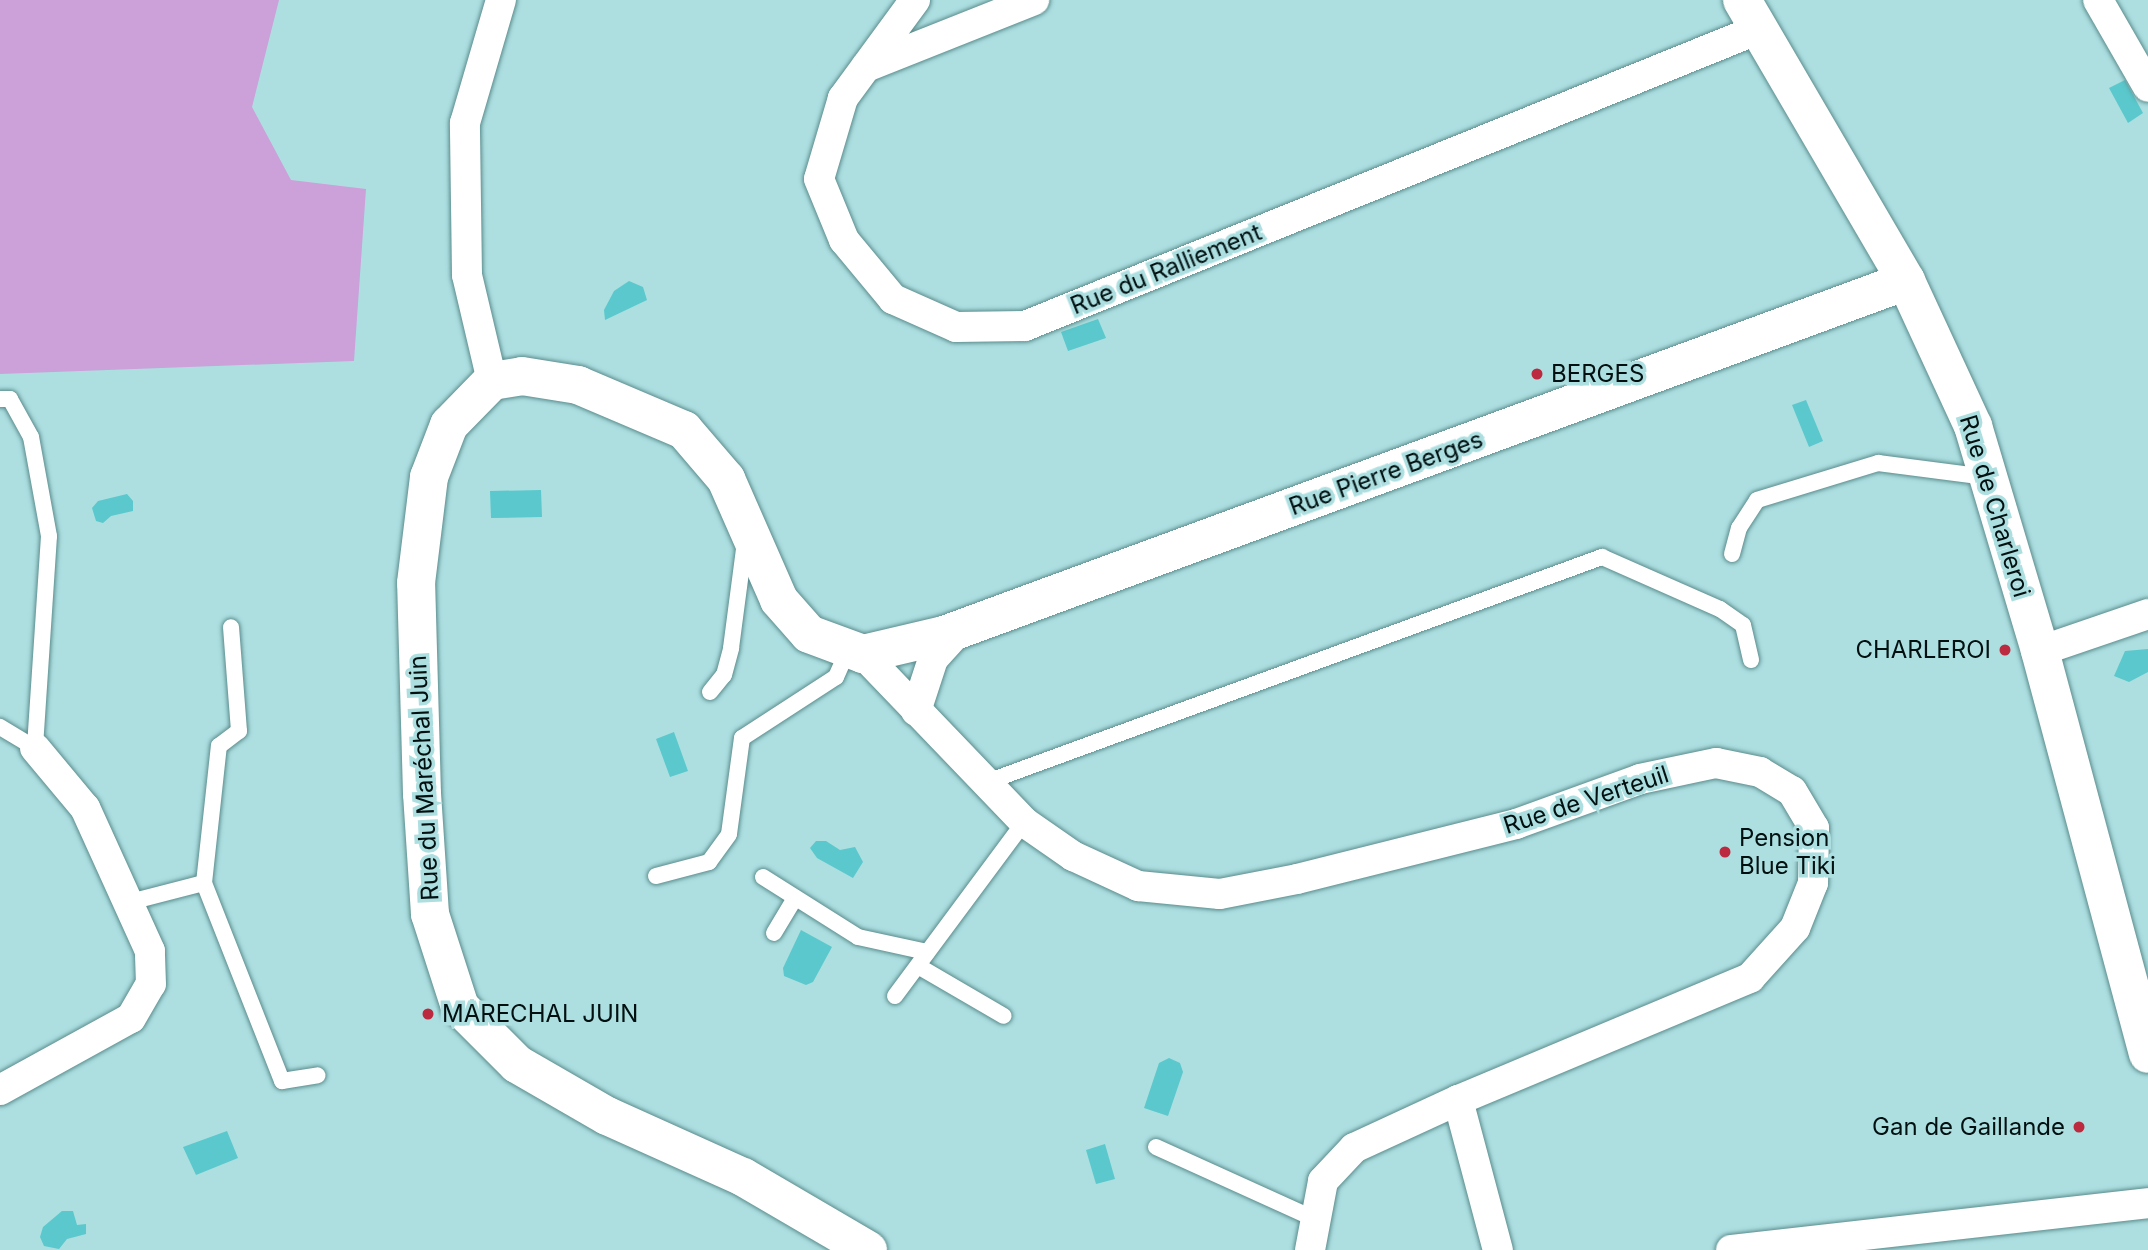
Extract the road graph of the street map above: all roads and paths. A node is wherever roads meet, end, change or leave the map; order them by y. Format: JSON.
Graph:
{"nodes":[{"id":1,"x":501,"y":0,"type":"edge"},
{"id":2,"x":915,"y":0,"type":"edge"},
{"id":3,"x":1034,"y":0,"type":"edge"},
{"id":4,"x":2098,"y":0,"type":"edge"},
{"id":5,"x":1751,"y":15,"type":"edge"},
{"id":6,"x":866,"y":67,"type":"junction"},
{"id":7,"x":2148,"y":87,"type":"edge"},
{"id":8,"x":1906,"y":281,"type":"junction"},
{"id":9,"x":492,"y":381,"type":"junction"},
{"id":10,"x":0,"y":399,"type":"edge"},
{"id":11,"x":1989,"y":478,"type":"junction"},
{"id":12,"x":746,"y":533,"type":"junction"},
{"id":13,"x":1732,"y":554,"type":"dead end"},
{"id":14,"x":2148,"y":614,"type":"edge"},
{"id":15,"x":231,"y":627,"type":"dead end"},
{"id":16,"x":961,"y":628,"type":"junction"},
{"id":17,"x":2040,"y":651,"type":"junction"},
{"id":18,"x":855,"y":653,"type":"junction"},
{"id":19,"x":1751,"y":660,"type":"dead end"},
{"id":20,"x":710,"y":692,"type":"dead end"},
{"id":21,"x":916,"y":711,"type":"junction"},
{"id":22,"x":0,"y":727,"type":"edge"},
{"id":23,"x":35,"y":747,"type":"junction"},
{"id":24,"x":987,"y":782,"type":"junction"},
{"id":25,"x":1024,"y":822,"type":"junction"},
{"id":26,"x":656,"y":876,"type":"dead end"},
{"id":27,"x":762,"y":877,"type":"dead end"},
{"id":28,"x":204,"y":883,"type":"junction"},
{"id":29,"x":795,"y":898,"type":"junction"},
{"id":30,"x":130,"y":902,"type":"junction"},
{"id":31,"x":774,"y":933,"type":"dead end"},
{"id":32,"x":928,"y":952,"type":"junction"},
{"id":33,"x":918,"y":966,"type":"junction"},
{"id":34,"x":895,"y":996,"type":"dead end"},
{"id":35,"x":1004,"y":1016,"type":"dead end"},
{"id":36,"x":2148,"y":1054,"type":"edge"},
{"id":37,"x":318,"y":1075,"type":"dead end"},
{"id":38,"x":0,"y":1090,"type":"edge"},
{"id":39,"x":1458,"y":1100,"type":"junction"},
{"id":40,"x":1156,"y":1147,"type":"dead end"},
{"id":41,"x":2148,"y":1203,"type":"edge"},
{"id":42,"x":1315,"y":1219,"type":"junction"},
{"id":43,"x":868,"y":1250,"type":"edge"},
{"id":44,"x":1310,"y":1250,"type":"edge"},
{"id":45,"x":1498,"y":1250,"type":"edge"},
{"id":46,"x":1731,"y":1250,"type":"edge"}],
"edges":[{"from":1,"to":9,"type":"street"},
{"from":2,"to":6,"type":"street","name":"Rue du Ralliement"},
{"from":3,"to":6,"type":"street"},
{"from":4,"to":7,"type":"street"},
{"from":5,"to":6,"type":"street","name":"Rue du Ralliement"},
{"from":5,"to":8,"type":"street","name":"Rue de Charleroi"},
{"from":8,"to":11,"type":"street","name":"Rue de Charleroi"},
{"from":8,"to":16,"type":"street","name":"Rue Pierre Berges"},
{"from":9,"to":12,"type":"street","name":"Rue de Verteuil"},
{"from":9,"to":43,"type":"street","name":"Rue du Maréchal Juin"},
{"from":10,"to":23,"type":"lane"},
{"from":11,"to":13,"type":"lane"},
{"from":11,"to":17,"type":"street","name":"Rue de Charleroi"},
{"from":12,"to":18,"type":"street","name":"Rue de Verteuil"},
{"from":12,"to":20,"type":"lane"},
{"from":14,"to":17,"type":"street"},
{"from":15,"to":28,"type":"lane"},
{"from":16,"to":18,"type":"street","name":"Rue Pierre Berges"},
{"from":16,"to":21,"type":"street"},
{"from":17,"to":36,"type":"street","name":"Rue de Charleroi"},
{"from":18,"to":21,"type":"street","name":"Rue de Verteuil"},
{"from":18,"to":26,"type":"lane"},
{"from":19,"to":24,"type":"lane"},
{"from":21,"to":24,"type":"street","name":"Rue de Verteuil"},
{"from":22,"to":23,"type":"lane"},
{"from":23,"to":30,"type":"street"},
{"from":24,"to":25,"type":"street","name":"Rue de Verteuil"},
{"from":25,"to":32,"type":"lane"},
{"from":25,"to":39,"type":"street","name":"Rue de Verteuil"},
{"from":27,"to":29,"type":"lane"},
{"from":28,"to":30,"type":"lane"},
{"from":28,"to":37,"type":"lane"},
{"from":29,"to":31,"type":"lane"},
{"from":29,"to":32,"type":"lane"},
{"from":30,"to":38,"type":"street"},
{"from":32,"to":33,"type":"lane"},
{"from":33,"to":34,"type":"lane"},
{"from":33,"to":35,"type":"lane"},
{"from":39,"to":42,"type":"street","name":"Rue de Verteuil"},
{"from":39,"to":45,"type":"street"},
{"from":40,"to":42,"type":"lane"},
{"from":41,"to":46,"type":"street"},
{"from":42,"to":44,"type":"street","name":"Rue de Verteuil"}]}
